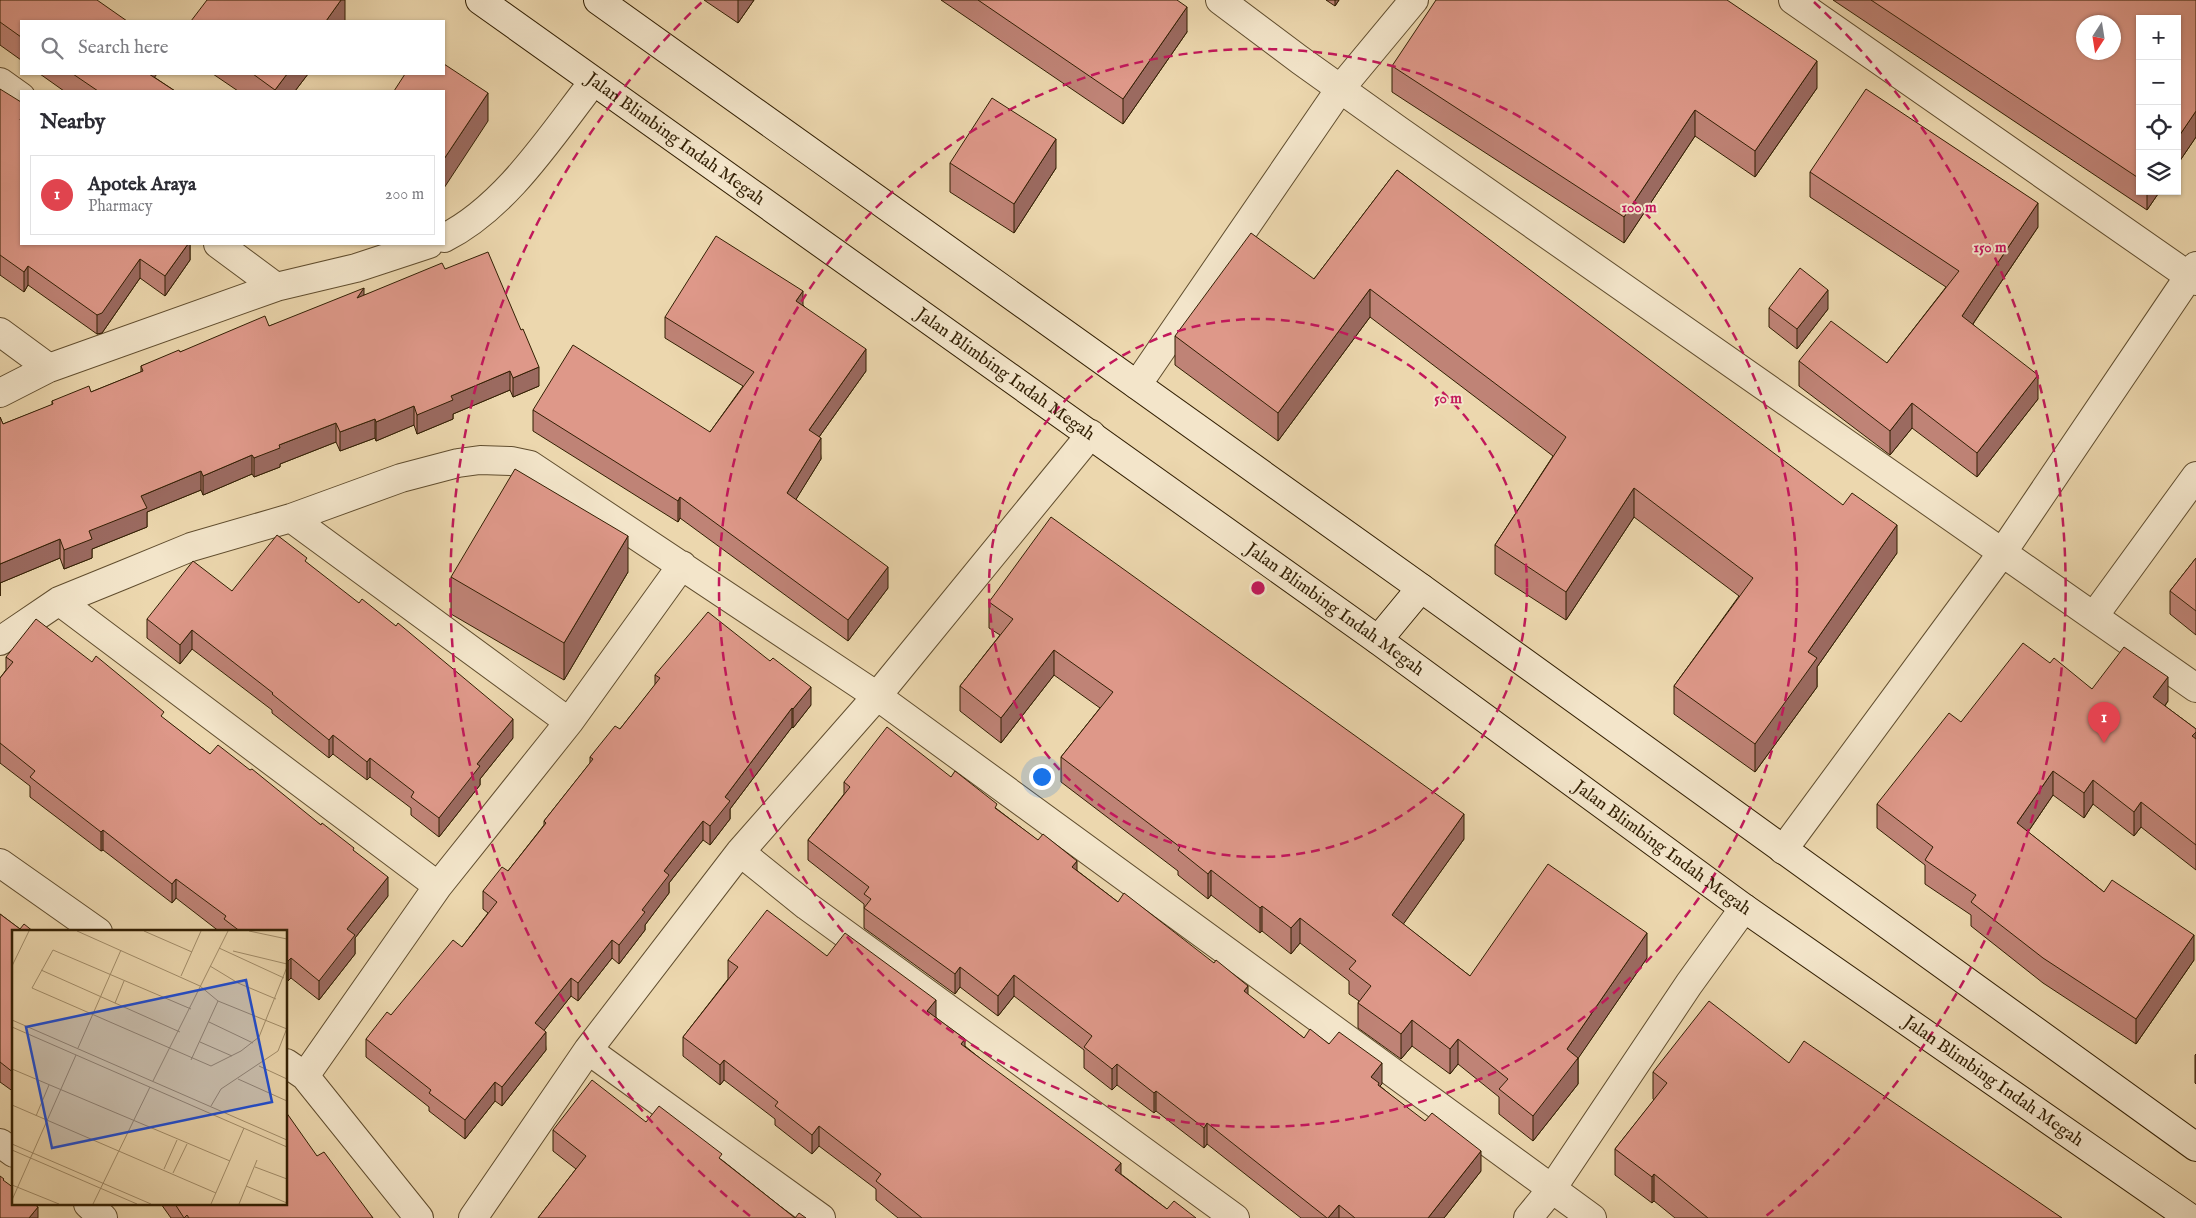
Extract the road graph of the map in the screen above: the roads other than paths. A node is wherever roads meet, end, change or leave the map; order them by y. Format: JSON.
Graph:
{"nodes":[{"id":1,"x":480,"y":0,"type":"edge"},
{"id":2,"x":598,"y":0,"type":"edge"},
{"id":3,"x":1220,"y":0,"type":"edge"},
{"id":4,"x":1414,"y":0,"type":"edge"},
{"id":5,"x":1793,"y":0,"type":"edge"},
{"id":6,"x":0,"y":82,"type":"edge"},
{"id":7,"x":593,"y":82,"type":"junction"},
{"id":8,"x":1340,"y":89,"type":"junction"},
{"id":9,"x":20,"y":96,"type":"edge"},
{"id":10,"x":445,"y":237,"type":"edge"},
{"id":11,"x":219,"y":245,"type":"edge"},
{"id":12,"x":426,"y":245,"type":"edge"},
{"id":13,"x":2194,"y":275,"type":"edge"},
{"id":14,"x":276,"y":287,"type":"junction"},
{"id":15,"x":0,"y":332,"type":"edge"},
{"id":16,"x":49,"y":368,"type":"junction"},
{"id":17,"x":1137,"y":386,"type":"junction"},
{"id":18,"x":0,"y":393,"type":"edge"},
{"id":19,"x":1091,"y":434,"type":"junction"},
{"id":20,"x":2196,"y":476,"type":"edge"},
{"id":21,"x":291,"y":518,"type":"junction"},
{"id":22,"x":2002,"y":553,"type":"junction"},
{"id":23,"x":682,"y":565,"type":"junction"},
{"id":24,"x":1420,"y":588,"type":"junction"},
{"id":25,"x":59,"y":601,"type":"junction"},
{"id":26,"x":2094,"y":616,"type":"junction"},
{"id":27,"x":1378,"y":640,"type":"junction"},
{"id":28,"x":0,"y":641,"type":"edge"},
{"id":29,"x":2196,"y":688,"type":"edge"},
{"id":30,"x":877,"y":696,"type":"junction"},
{"id":31,"x":569,"y":722,"type":"junction"},
{"id":32,"x":1783,"y":850,"type":"junction"},
{"id":33,"x":740,"y":852,"type":"junction"},
{"id":34,"x":0,"y":863,"type":"edge"},
{"id":35,"x":438,"y":886,"type":"junction"},
{"id":36,"x":1744,"y":908,"type":"junction"},
{"id":37,"x":95,"y":930,"type":"edge"},
{"id":38,"x":588,"y":1050,"type":"junction"},
{"id":39,"x":296,"y":1070,"type":"edge"},
{"id":40,"x":0,"y":1143,"type":"edge"},
{"id":41,"x":2196,"y":1148,"type":"edge"},
{"id":42,"x":12,"y":1152,"type":"edge"},
{"id":43,"x":1551,"y":1190,"type":"junction"},
{"id":44,"x":90,"y":1206,"type":"edge"},
{"id":45,"x":103,"y":1218,"type":"edge"},
{"id":46,"x":419,"y":1218,"type":"edge"},
{"id":47,"x":473,"y":1218,"type":"edge"},
{"id":48,"x":821,"y":1218,"type":"edge"},
{"id":49,"x":1235,"y":1218,"type":"edge"},
{"id":50,"x":1528,"y":1218,"type":"edge"},
{"id":51,"x":1592,"y":1218,"type":"edge"},
{"id":52,"x":2190,"y":1218,"type":"edge"}],
"edges":[{"from":1,"to":7,"type":"street","name":"Jalan Blimbing Indah Megah"},
{"from":2,"to":17,"type":"street"},
{"from":3,"to":8,"type":"street"},
{"from":4,"to":8,"type":"street"},
{"from":5,"to":13,"type":"street"},
{"from":6,"to":9,"type":"street"},
{"from":7,"to":10,"type":"street"},
{"from":7,"to":19,"type":"street","name":"Jalan Blimbing Indah Megah"},
{"from":8,"to":17,"type":"street"},
{"from":8,"to":22,"type":"street"},
{"from":11,"to":14,"type":"street"},
{"from":12,"to":14,"type":"street"},
{"from":13,"to":22,"type":"street"},
{"from":14,"to":16,"type":"street"},
{"from":15,"to":16,"type":"street"},
{"from":16,"to":18,"type":"street"},
{"from":17,"to":24,"type":"street"},
{"from":19,"to":27,"type":"street","name":"Jalan Blimbing Indah Megah"},
{"from":19,"to":30,"type":"street"},
{"from":20,"to":26,"type":"street"},
{"from":21,"to":23,"type":"street"},
{"from":21,"to":25,"type":"street"},
{"from":21,"to":31,"type":"street"},
{"from":22,"to":26,"type":"street"},
{"from":22,"to":32,"type":"street"},
{"from":23,"to":30,"type":"street"},
{"from":23,"to":31,"type":"street"},
{"from":24,"to":27,"type":"street"},
{"from":24,"to":32,"type":"street"},
{"from":25,"to":28,"type":"street"},
{"from":25,"to":35,"type":"street"},
{"from":26,"to":29,"type":"street"},
{"from":27,"to":36,"type":"street","name":"Jalan Blimbing Indah Megah"},
{"from":30,"to":33,"type":"street"},
{"from":30,"to":43,"type":"street"},
{"from":31,"to":35,"type":"street"},
{"from":32,"to":41,"type":"street"},
{"from":33,"to":38,"type":"street"},
{"from":33,"to":49,"type":"street"},
{"from":34,"to":37,"type":"street"},
{"from":35,"to":39,"type":"street"},
{"from":36,"to":43,"type":"street"},
{"from":36,"to":52,"type":"street","name":"Jalan Blimbing Indah Megah"},
{"from":38,"to":47,"type":"street"},
{"from":38,"to":48,"type":"street"},
{"from":39,"to":46,"type":"street"},
{"from":40,"to":42,"type":"street"},
{"from":43,"to":50,"type":"street"},
{"from":43,"to":51,"type":"street"},
{"from":44,"to":45,"type":"street"}]}
